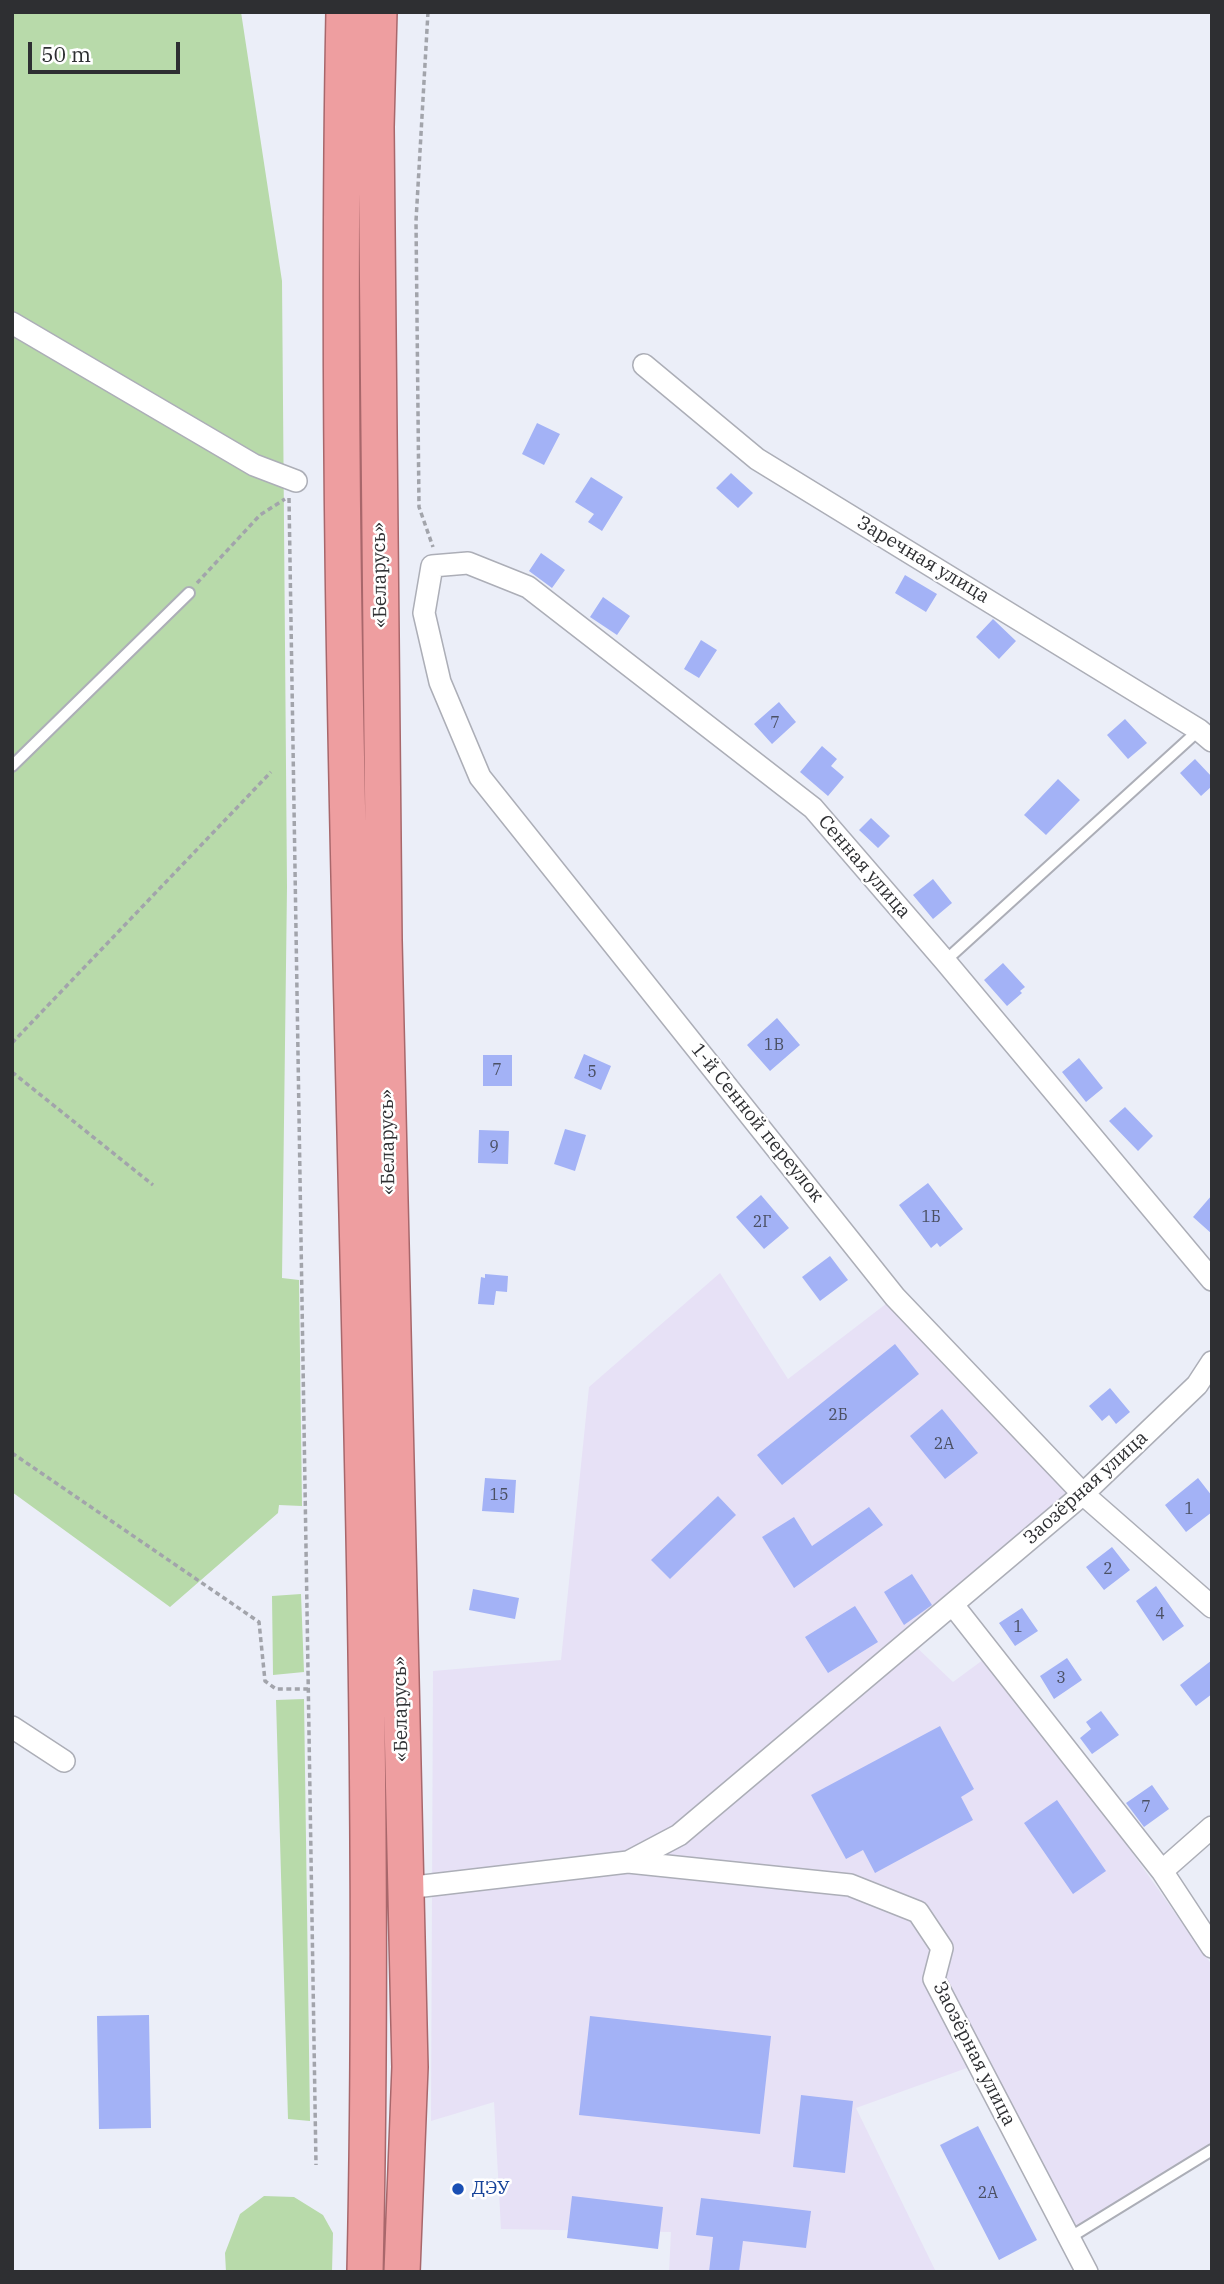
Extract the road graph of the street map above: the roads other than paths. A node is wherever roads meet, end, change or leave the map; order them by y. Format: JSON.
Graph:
{"nodes":[{"id":1,"x":344,"y":12,"type":"edge"},
{"id":2,"x":379,"y":12,"type":"edge"},
{"id":3,"x":12,"y":323,"type":"edge"},
{"id":4,"x":644,"y":365,"type":"dead end"},
{"id":5,"x":293,"y":489,"type":"road end"},
{"id":6,"x":436,"y":565,"type":"joint"},
{"id":7,"x":189,"y":593,"type":"road end"},
{"id":8,"x":1205,"y":735,"type":"edge"},
{"id":9,"x":12,"y":766,"type":"edge"},
{"id":10,"x":945,"y":961,"type":"junction"},
{"id":11,"x":1212,"y":1280,"type":"edge"},
{"id":12,"x":1212,"y":1362,"type":"edge"},
{"id":13,"x":1083,"y":1494,"type":"junction"},
{"id":14,"x":953,"y":1605,"type":"junction"},
{"id":15,"x":1212,"y":1607,"type":"edge"},
{"id":16,"x":12,"y":1727,"type":"edge"},
{"id":17,"x":64,"y":1761,"type":"dead end"},
{"id":18,"x":1212,"y":1828,"type":"edge"},
{"id":19,"x":628,"y":1862,"type":"junction"},
{"id":20,"x":1163,"y":1871,"type":"junction"},
{"id":21,"x":406,"y":1888,"type":"junction"},
{"id":22,"x":1212,"y":1947,"type":"edge"},
{"id":23,"x":1212,"y":2150,"type":"edge"},
{"id":24,"x":1069,"y":2238,"type":"junction"},
{"id":25,"x":365,"y":2272,"type":"edge"},
{"id":26,"x":402,"y":2272,"type":"edge"},
{"id":27,"x":1087,"y":2272,"type":"edge"}],
"edges":[{"from":1,"to":25,"type":"highway","name":"«Беларусь»"},
{"from":2,"to":21,"type":"highway","name":"«Беларусь»"},
{"from":3,"to":5,"type":"street"},
{"from":4,"to":8,"type":"street","name":"Заречная улица"},
{"from":6,"to":10,"type":"street","name":"Сенная улица"},
{"from":6,"to":13,"type":"street","name":"1-й Сенной переулок"},
{"from":7,"to":9,"type":"lane"},
{"from":8,"to":10,"type":"lane"},
{"from":10,"to":11,"type":"street","name":"Сенная улица"},
{"from":12,"to":13,"type":"street","name":"Заозёрная улица"},
{"from":13,"to":14,"type":"street","name":"Заозёрная улица"},
{"from":13,"to":15,"type":"street","name":"1-й Сенной переулок"},
{"from":14,"to":19,"type":"street","name":"Заозёрная улица"},
{"from":14,"to":20,"type":"street"},
{"from":16,"to":17,"type":"street"},
{"from":18,"to":20,"type":"street"},
{"from":19,"to":21,"type":"street","name":"Заозёрная улица"},
{"from":19,"to":24,"type":"street","name":"Заозёрная улица"},
{"from":20,"to":22,"type":"street"},
{"from":21,"to":26,"type":"highway","name":"«Беларусь»"},
{"from":23,"to":24,"type":"lane"},
{"from":24,"to":27,"type":"street","name":"Заозёрная улица"}]}
